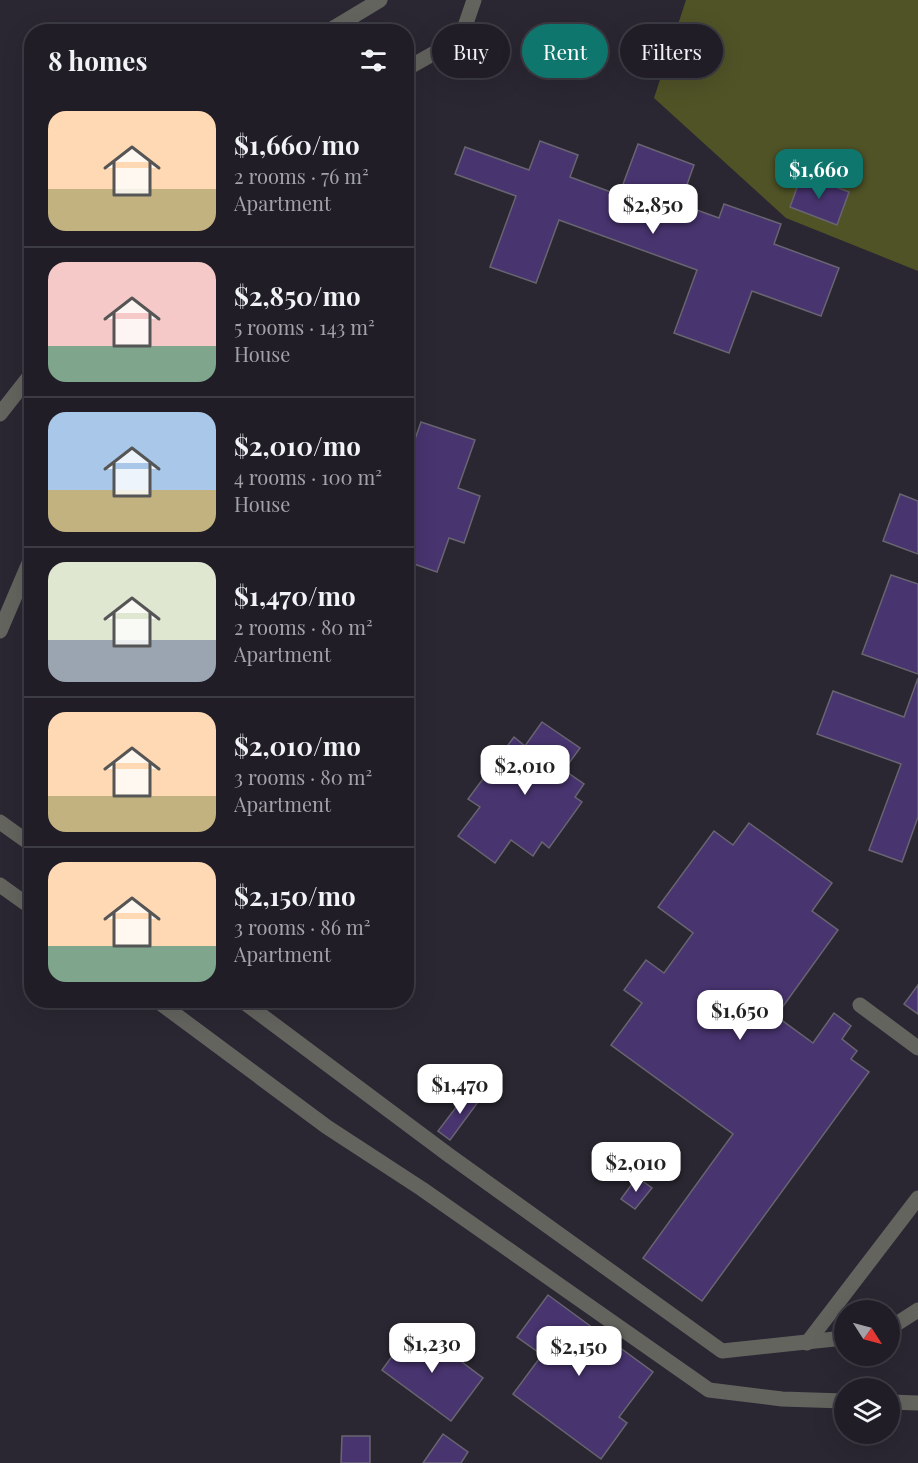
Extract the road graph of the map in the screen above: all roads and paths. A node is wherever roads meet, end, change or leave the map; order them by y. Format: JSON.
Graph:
{"nodes":[{"id":1,"x":380,"y":0,"type":"edge"},
{"id":2,"x":474,"y":0,"type":"edge"},
{"id":3,"x":340,"y":24,"type":"edge"},
{"id":4,"x":414,"y":64,"type":"edge"},
{"id":5,"x":24,"y":382,"type":"edge"},
{"id":6,"x":0,"y":414,"type":"edge"},
{"id":7,"x":24,"y":575,"type":"edge"},
{"id":8,"x":0,"y":631,"type":"edge"},
{"id":9,"x":0,"y":822,"type":"edge"},
{"id":10,"x":24,"y":839,"type":"edge"},
{"id":11,"x":0,"y":885,"type":"edge"},
{"id":12,"x":24,"y":903,"type":"edge"},
{"id":13,"x":860,"y":1005,"type":"dead end"},
{"id":14,"x":167,"y":1008,"type":"edge"},
{"id":15,"x":252,"y":1008,"type":"edge"},
{"id":16,"x":918,"y":1048,"type":"edge"},
{"id":17,"x":918,"y":1198,"type":"edge"},
{"id":18,"x":918,"y":1310,"type":"edge"},
{"id":19,"x":900,"y":1322,"type":"edge"},
{"id":20,"x":834,"y":1339,"type":"edge"},
{"id":21,"x":807,"y":1343,"type":"junction"},
{"id":22,"x":834,"y":1401,"type":"edge"},
{"id":23,"x":900,"y":1402,"type":"edge"},
{"id":24,"x":918,"y":1403,"type":"edge"}],
"edges":[{"from":1,"to":3,"type":"lane"},
{"from":2,"to":4,"type":"lane"},
{"from":5,"to":6,"type":"lane"},
{"from":7,"to":8,"type":"lane"},
{"from":9,"to":10,"type":"lane"},
{"from":11,"to":12,"type":"lane"},
{"from":13,"to":16,"type":"lane"},
{"from":14,"to":22,"type":"lane"},
{"from":15,"to":21,"type":"lane"},
{"from":17,"to":21,"type":"lane"},
{"from":18,"to":19,"type":"lane"},
{"from":20,"to":21,"type":"lane"},
{"from":23,"to":24,"type":"lane"}]}
